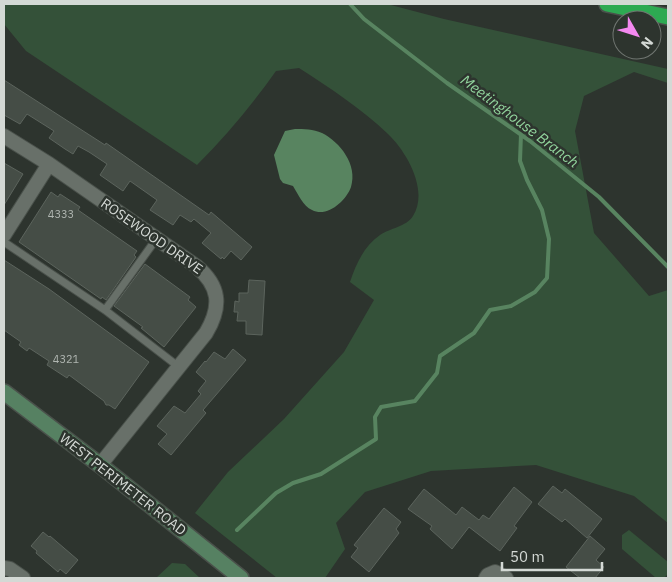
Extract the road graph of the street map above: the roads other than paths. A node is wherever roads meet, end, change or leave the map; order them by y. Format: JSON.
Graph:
{"nodes":[{"id":1,"x":607,"y":4,"type":"edge"},
{"id":2,"x":668,"y":17,"type":"edge"},
{"id":3,"x":4,"y":136,"type":"edge"},
{"id":4,"x":49,"y":164,"type":"junction"},
{"id":5,"x":4,"y":235,"type":"edge"},
{"id":6,"x":157,"y":238,"type":"junction"},
{"id":7,"x":4,"y":242,"type":"edge"},
{"id":8,"x":105,"y":310,"type":"junction"},
{"id":9,"x":179,"y":367,"type":"junction"},
{"id":10,"x":4,"y":392,"type":"edge"},
{"id":11,"x":100,"y":465,"type":"junction"},
{"id":12,"x":4,"y":568,"type":"edge"},
{"id":13,"x":22,"y":578,"type":"edge"},
{"id":14,"x":241,"y":578,"type":"edge"},
{"id":15,"x":486,"y":578,"type":"edge"},
{"id":16,"x":506,"y":578,"type":"edge"}],
"edges":[{"from":1,"to":2,"type":"highway"},
{"from":3,"to":4,"type":"street","name":"ROSEWOOD DRIVE"},
{"from":4,"to":5,"type":"street"},
{"from":4,"to":6,"type":"street","name":"ROSEWOOD DRIVE"},
{"from":6,"to":8,"type":"lane"},
{"from":6,"to":9,"type":"street","name":"ROSEWOOD DRIVE"},
{"from":7,"to":8,"type":"lane"},
{"from":8,"to":9,"type":"lane"},
{"from":9,"to":11,"type":"street","name":"ROSEWOOD DRIVE"},
{"from":10,"to":11,"type":"street","name":"WEST PERIMETER ROAD"},
{"from":11,"to":14,"type":"street","name":"WEST PERIMETER ROAD"},
{"from":12,"to":13,"type":"street"},
{"from":15,"to":16,"type":"street"}]}
